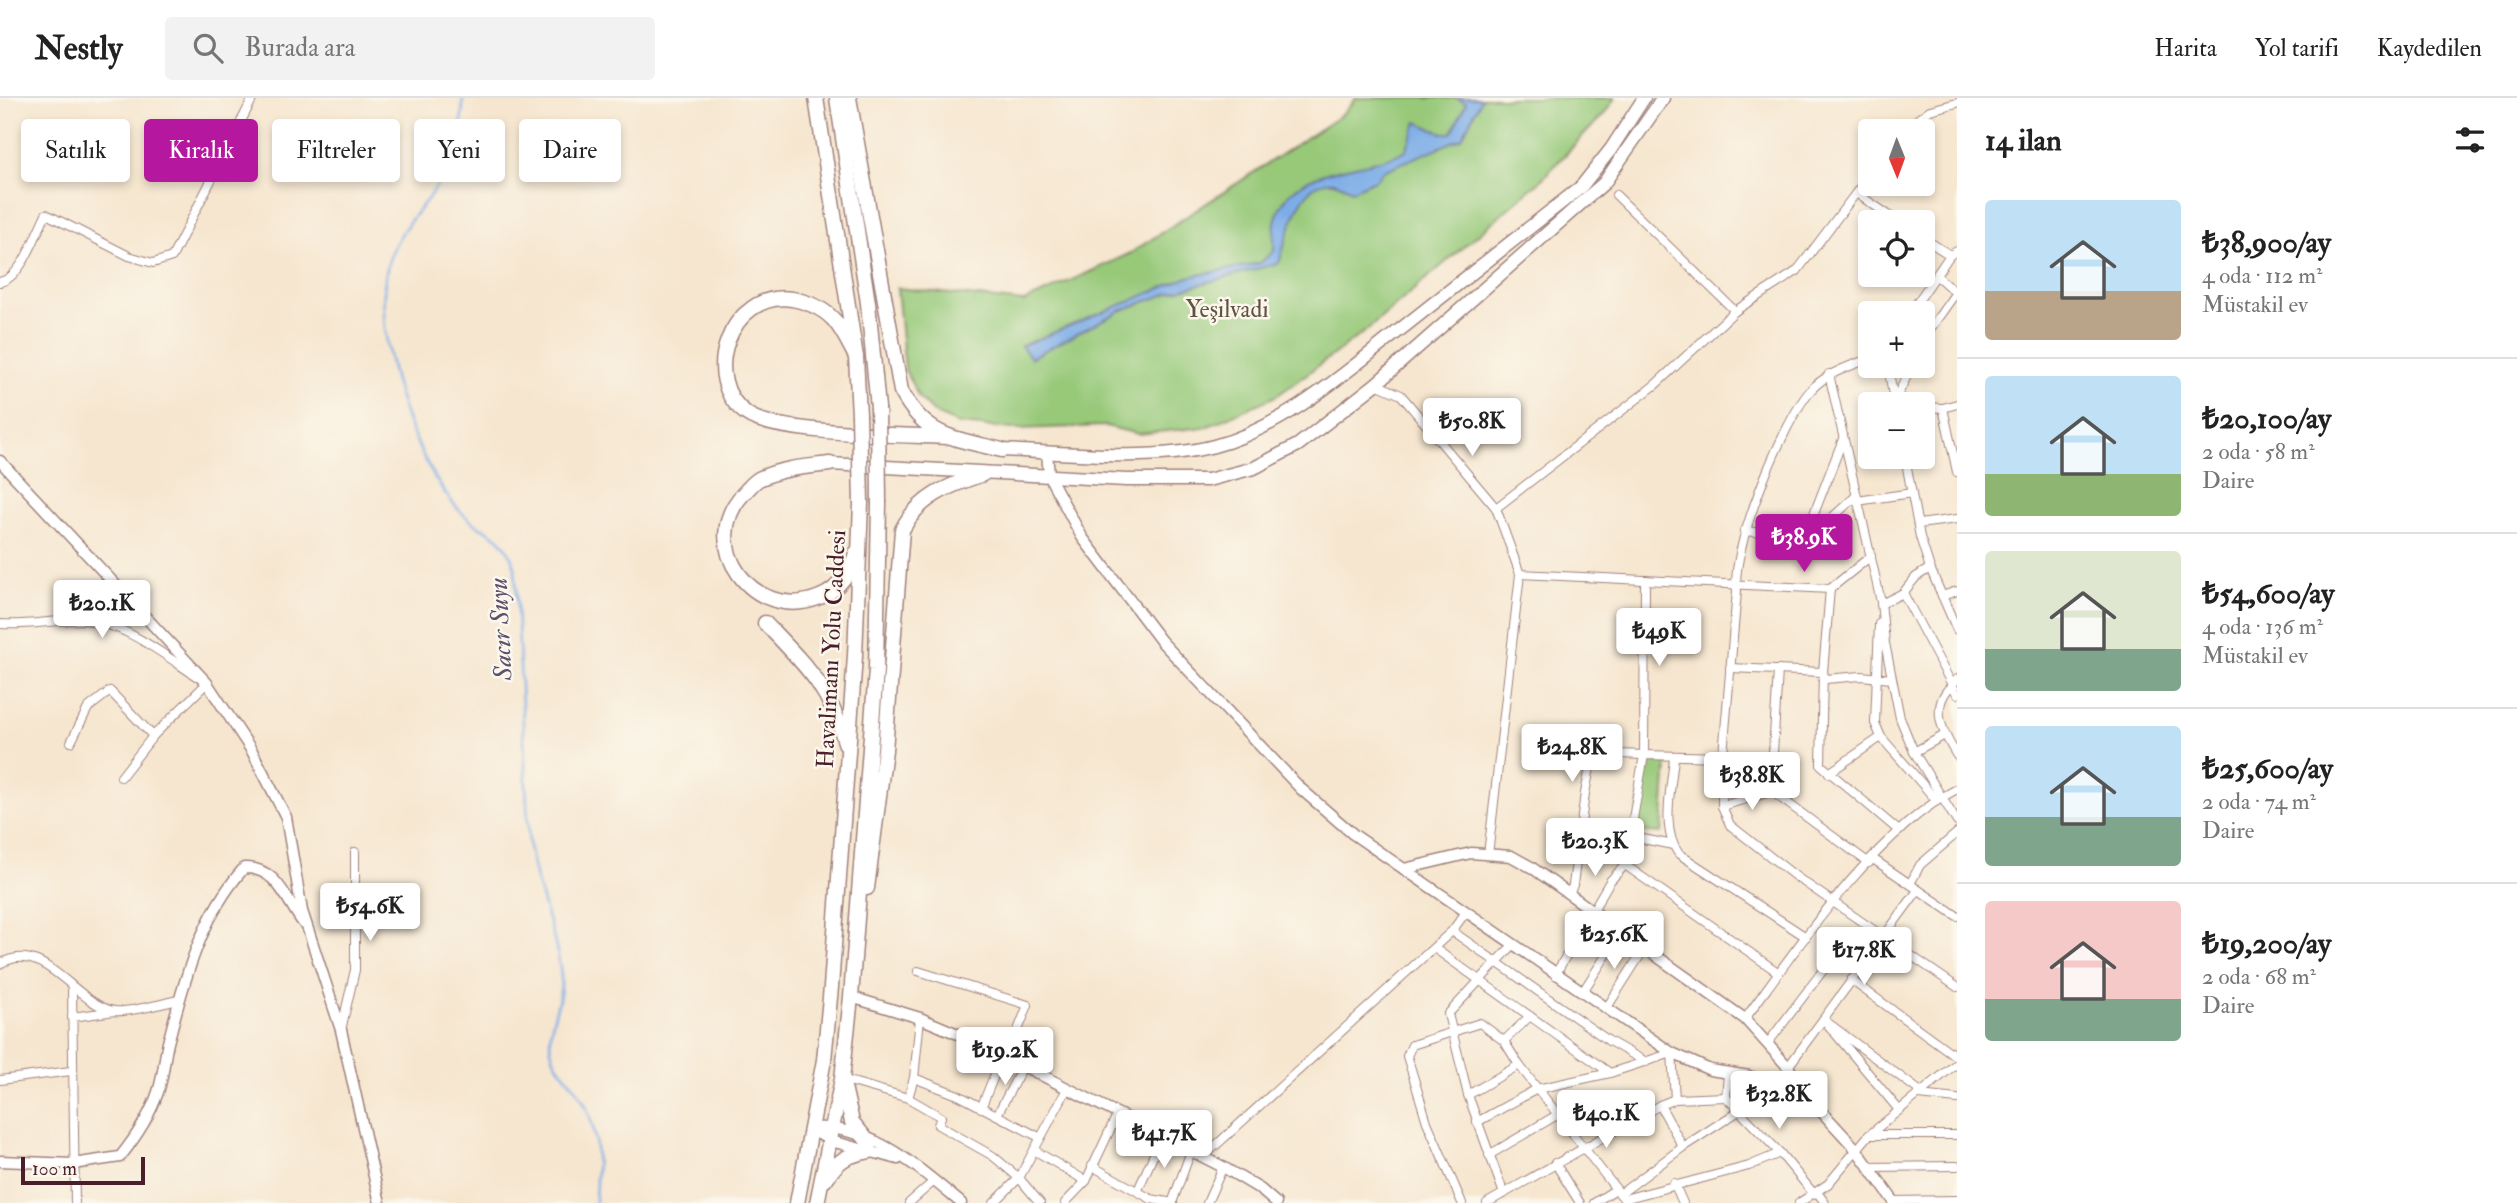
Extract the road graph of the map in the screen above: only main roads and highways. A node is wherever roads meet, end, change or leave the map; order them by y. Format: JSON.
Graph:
{"nodes":[{"id":1,"x":816,"y":98,"type":"edge"},
{"id":2,"x":837,"y":98,"type":"edge"},
{"id":3,"x":849,"y":98,"type":"edge"},
{"id":4,"x":1644,"y":98,"type":"edge"},
{"id":5,"x":1663,"y":98,"type":"edge"},
{"id":6,"x":856,"y":356,"type":"junction"},
{"id":7,"x":946,"y":437,"type":"junction"},
{"id":8,"x":1002,"y":450,"type":"joint"},
{"id":9,"x":830,"y":464,"type":"joint"},
{"id":10,"x":983,"y":474,"type":"junction"},
{"id":11,"x":860,"y":535,"type":"junction"},
{"id":12,"x":765,"y":623,"type":"dead end"},
{"id":13,"x":849,"y":755,"type":"junction"},
{"id":14,"x":853,"y":944,"type":"junction"},
{"id":15,"x":842,"y":1079,"type":"junction"},
{"id":16,"x":821,"y":1187,"type":"junction"},
{"id":17,"x":797,"y":1203,"type":"edge"},
{"id":18,"x":817,"y":1203,"type":"edge"}],
"edges":[{"from":1,"to":6,"type":"highway","name":"Havalimanı Yolu Caddesi"},
{"from":2,"to":14,"type":"highway","name":"Havalimanı Yolu Caddesi","bridge":true},
{"from":3,"to":7,"type":"highway"},
{"from":4,"to":8,"type":"main road"},
{"from":5,"to":10,"type":"main road"},
{"from":6,"to":7,"type":"highway"},
{"from":6,"to":11,"type":"highway","name":"Havalimanı Yolu Caddesi","bridge":true},
{"from":7,"to":8,"type":"highway"},
{"from":9,"to":10,"type":"main road"},
{"from":9,"to":11,"type":"highway"},
{"from":10,"to":14,"type":"highway"},
{"from":11,"to":13,"type":"highway","name":"Havalimanı Yolu Caddesi"},
{"from":12,"to":13,"type":"highway"},
{"from":13,"to":17,"type":"highway","name":"Havalimanı Yolu Caddesi"},
{"from":14,"to":15,"type":"highway","name":"Havalimanı Yolu Caddesi"},
{"from":15,"to":16,"type":"highway","name":"Havalimanı Yolu Caddesi"},
{"from":15,"to":16,"type":"highway"},
{"from":16,"to":18,"type":"highway","name":"Havalimanı Yolu Caddesi"}]}
